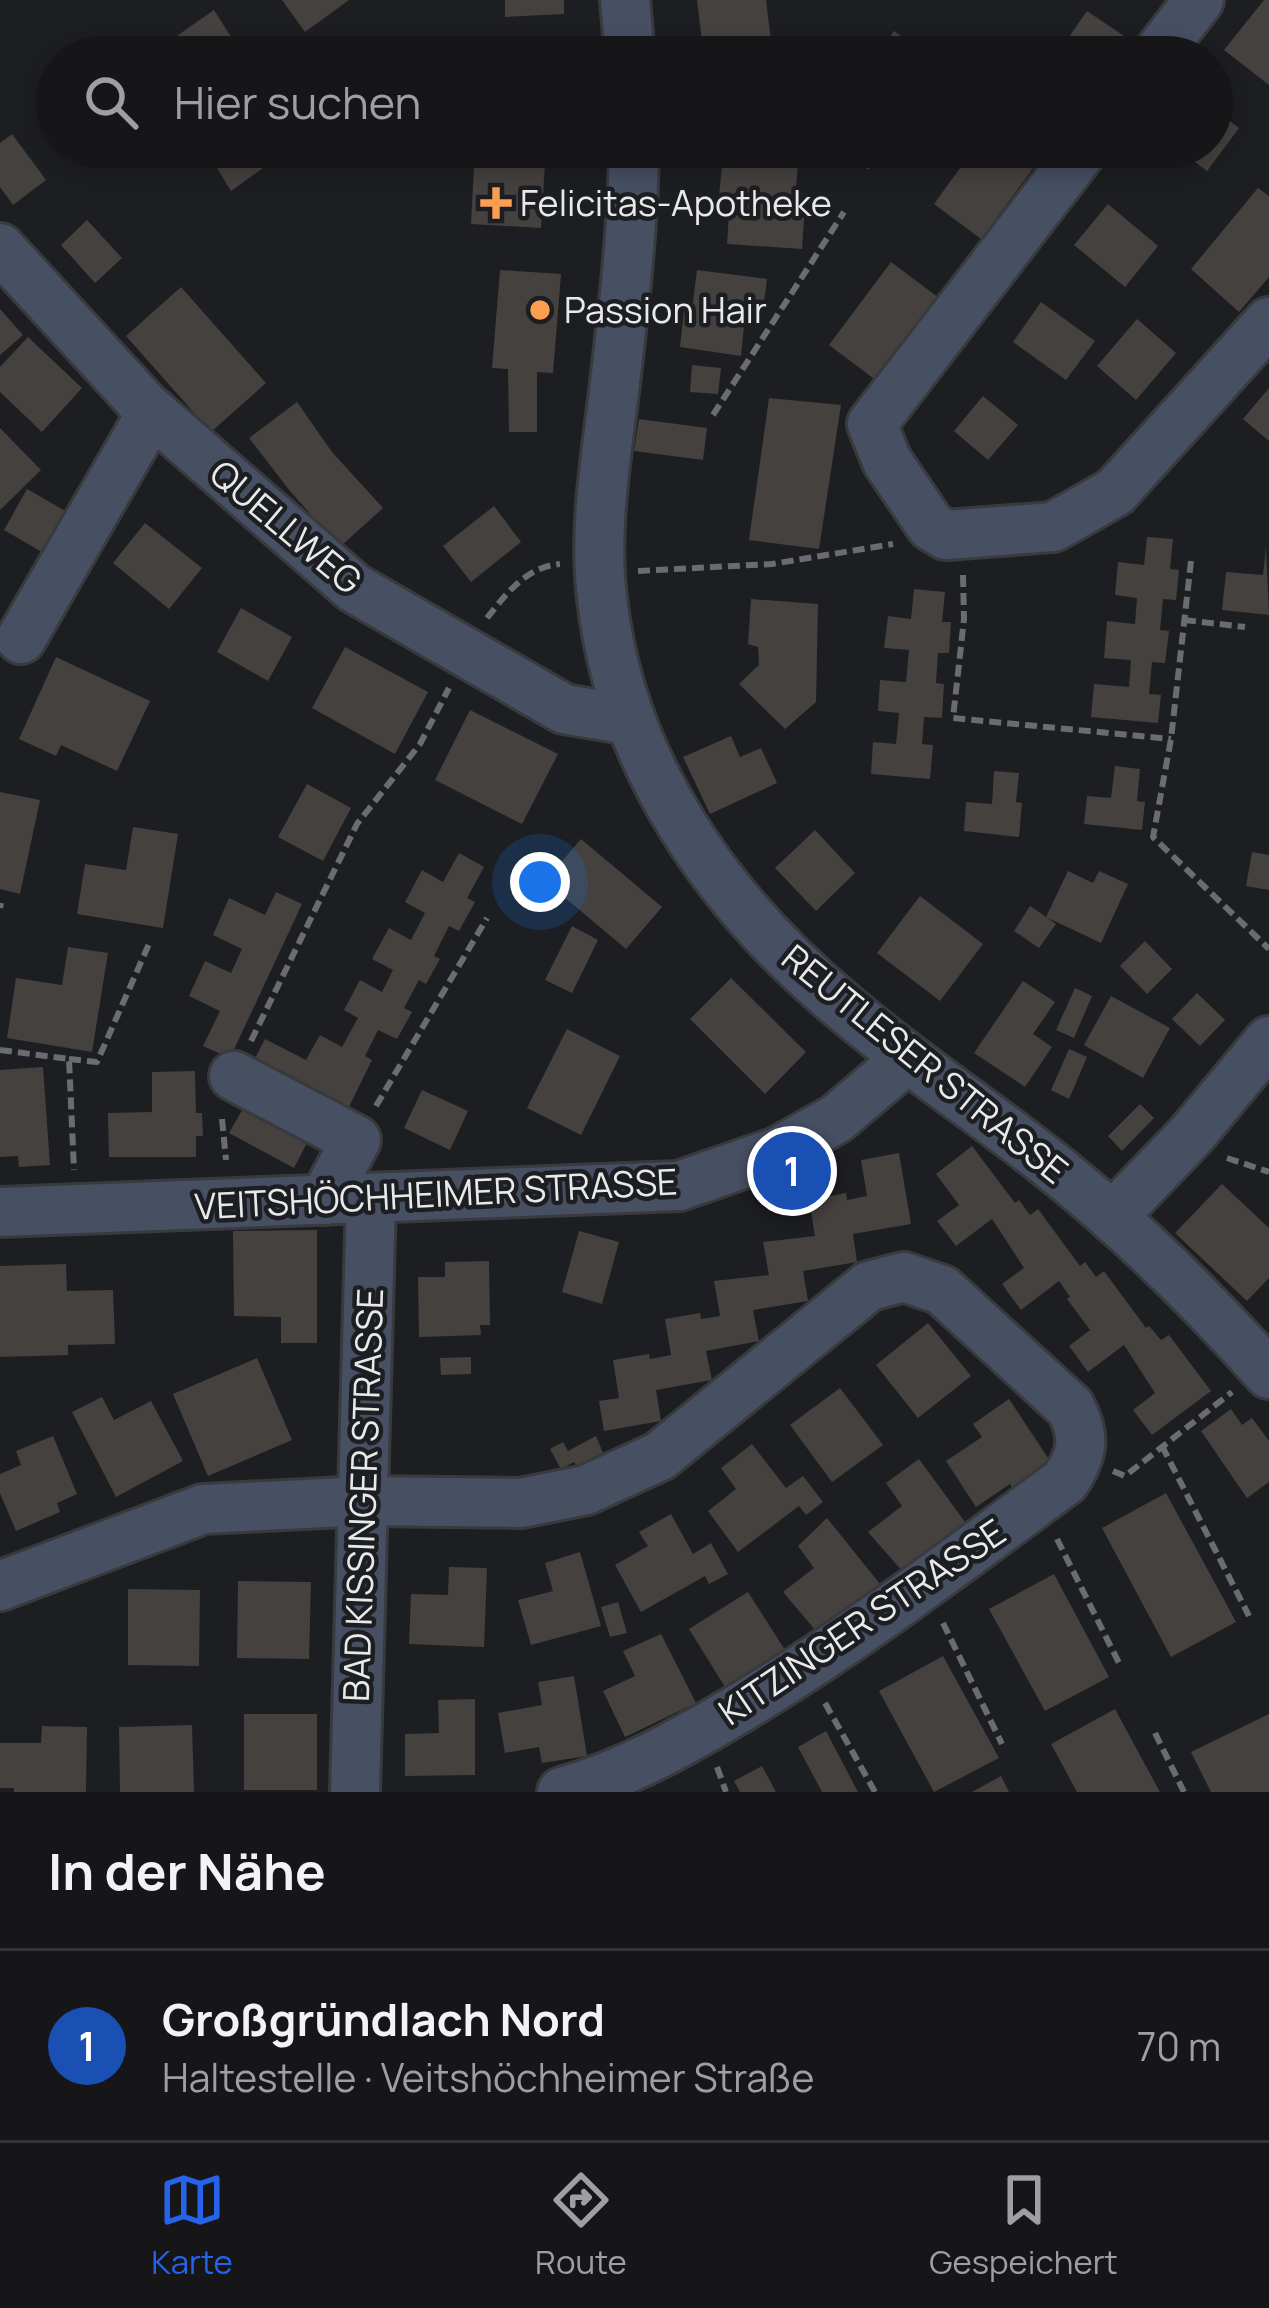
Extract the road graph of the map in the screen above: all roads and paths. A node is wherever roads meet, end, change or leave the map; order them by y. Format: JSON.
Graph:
{"nodes":[{"id":1,"x":625,"y":0,"type":"edge"},
{"id":2,"x":1198,"y":0,"type":"edge"},
{"id":3,"x":628,"y":36,"type":"edge"},
{"id":4,"x":1171,"y":36,"type":"edge"},
{"id":5,"x":633,"y":168,"type":"edge"},
{"id":6,"x":1069,"y":168,"type":"edge"},
{"id":7,"x":844,"y":212,"type":"dead end"},
{"id":8,"x":0,"y":248,"type":"edge"},
{"id":9,"x":1269,"y":322,"type":"edge"},
{"id":10,"x":152,"y":412,"type":"junction"},
{"id":11,"x":712,"y":415,"type":"dead end"},
{"id":12,"x":946,"y":535,"type":"junction"},
{"id":13,"x":1190,"y":561,"type":"dead end"},
{"id":14,"x":600,"y":567,"type":"junction"},
{"id":15,"x":1184,"y":620,"type":"junction"},
{"id":16,"x":1245,"y":627,"type":"dead end"},
{"id":17,"x":21,"y":639,"type":"dead end"},
{"id":18,"x":466,"y":656,"type":"junction"},
{"id":19,"x":629,"y":720,"type":"junction"},
{"id":20,"x":1171,"y":739,"type":"junction"},
{"id":21,"x":487,"y":918,"type":"dead end"},
{"id":22,"x":149,"y":944,"type":"dead end"},
{"id":23,"x":1269,"y":949,"type":"edge"},
{"id":24,"x":1269,"y":1041,"type":"edge"},
{"id":25,"x":0,"y":1050,"type":"edge"},
{"id":26,"x":69,"y":1059,"type":"junction"},
{"id":27,"x":908,"y":1059,"type":"junction"},
{"id":28,"x":234,"y":1076,"type":"junction"},
{"id":29,"x":356,"y":1140,"type":"junction"},
{"id":30,"x":347,"y":1199,"type":"junction"},
{"id":31,"x":232,"y":1205,"type":"junction"},
{"id":32,"x":75,"y":1210,"type":"junction"},
{"id":33,"x":0,"y":1212,"type":"edge"},
{"id":34,"x":1112,"y":1216,"type":"junction"},
{"id":35,"x":1266,"y":1371,"type":"edge"},
{"id":36,"x":1162,"y":1446,"type":"junction"},
{"id":37,"x":1080,"y":1459,"type":"junction"},
{"id":38,"x":1038,"y":1501,"type":"junction"},
{"id":39,"x":365,"y":1502,"type":"junction"},
{"id":40,"x":925,"y":1585,"type":"junction"},
{"id":41,"x":0,"y":1586,"type":"edge"},
{"id":42,"x":1249,"y":1616,"type":"dead end"},
{"id":43,"x":1120,"y":1665,"type":"dead end"},
{"id":44,"x":805,"y":1669,"type":"junction"},
{"id":45,"x":1155,"y":1733,"type":"dead end"},
{"id":46,"x":1002,"y":1744,"type":"dead end"},
{"id":47,"x":355,"y":1792,"type":"edge"},
{"id":48,"x":562,"y":1792,"type":"edge"},
{"id":49,"x":875,"y":1792,"type":"edge"},
{"id":50,"x":1184,"y":1792,"type":"edge"}],
"edges":[{"from":1,"to":3,"type":"street"},
{"from":2,"to":4,"type":"street"},
{"from":5,"to":14,"type":"street","name":"REUTLESER STRASSE"},
{"from":6,"to":12,"type":"street"},
{"from":7,"to":11,"type":"path"},
{"from":8,"to":10,"type":"street","name":"QUELLWEG"},
{"from":9,"to":12,"type":"street"},
{"from":10,"to":17,"type":"street"},
{"from":10,"to":18,"type":"street","name":"QUELLWEG"},
{"from":12,"to":14,"type":"path"},
{"from":12,"to":20,"type":"path"},
{"from":13,"to":15,"type":"path"},
{"from":14,"to":18,"type":"path"},
{"from":14,"to":19,"type":"street","name":"REUTLESER STRASSE"},
{"from":15,"to":16,"type":"path"},
{"from":15,"to":20,"type":"path"},
{"from":18,"to":19,"type":"street","name":"QUELLWEG"},
{"from":18,"to":28,"type":"path"},
{"from":19,"to":27,"type":"street","name":"REUTLESER STRASSE"},
{"from":20,"to":23,"type":"path"},
{"from":21,"to":29,"type":"path"},
{"from":22,"to":26,"type":"path"},
{"from":24,"to":34,"type":"street"},
{"from":25,"to":26,"type":"path"},
{"from":26,"to":32,"type":"path"},
{"from":27,"to":30,"type":"street","name":"VEITSHÖCHHEIMER STRASSE"},
{"from":27,"to":34,"type":"street","name":"REUTLESER STRASSE"},
{"from":28,"to":29,"type":"street"},
{"from":28,"to":31,"type":"path"},
{"from":29,"to":30,"type":"street"},
{"from":30,"to":31,"type":"street","name":"VEITSHÖCHHEIMER STRASSE"},
{"from":30,"to":39,"type":"street","name":"BAD KISSINGER STRASSE"},
{"from":31,"to":32,"type":"street","name":"VEITSHÖCHHEIMER STRASSE"},
{"from":32,"to":33,"type":"street","name":"VEITSHÖCHHEIMER STRASSE"},
{"from":34,"to":35,"type":"street","name":"REUTLESER STRASSE"},
{"from":35,"to":36,"type":"path"},
{"from":36,"to":37,"type":"path"},
{"from":36,"to":42,"type":"path"},
{"from":37,"to":38,"type":"street","name":"KITZINGER STRASSE"},
{"from":37,"to":39,"type":"street"},
{"from":38,"to":40,"type":"street","name":"KITZINGER STRASSE"},
{"from":38,"to":43,"type":"path"},
{"from":39,"to":41,"type":"street"},
{"from":39,"to":47,"type":"street","name":"BAD KISSINGER STRASSE"},
{"from":40,"to":44,"type":"street","name":"KITZINGER STRASSE"},
{"from":40,"to":46,"type":"path"},
{"from":44,"to":48,"type":"street","name":"KITZINGER STRASSE"},
{"from":44,"to":49,"type":"path"},
{"from":45,"to":50,"type":"path"}]}
